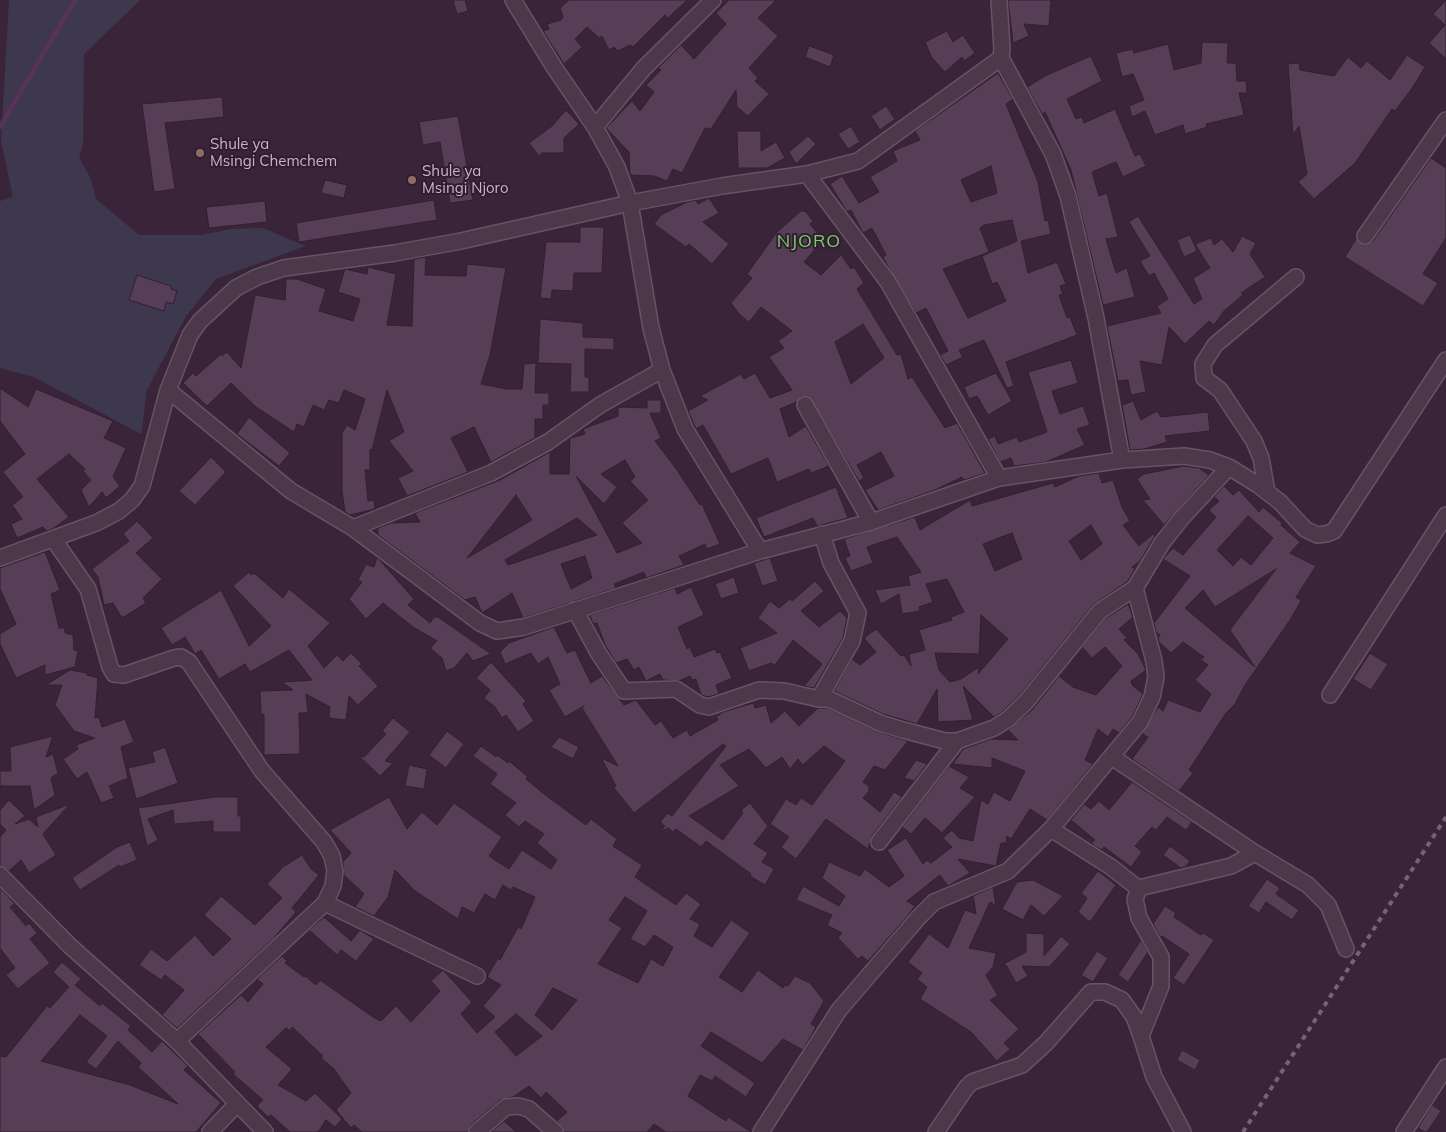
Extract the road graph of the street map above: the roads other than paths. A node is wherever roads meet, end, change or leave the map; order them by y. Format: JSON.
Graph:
{"nodes":[{"id":1,"x":713,"y":0,"type":"edge"},
{"id":2,"x":999,"y":0,"type":"edge"},
{"id":3,"x":519,"y":2,"type":"edge"},
{"id":4,"x":1001,"y":58,"type":"junction"},
{"id":5,"x":1446,"y":120,"type":"edge"},
{"id":6,"x":595,"y":127,"type":"junction"},
{"id":7,"x":807,"y":174,"type":"junction"},
{"id":8,"x":630,"y":203,"type":"junction"},
{"id":9,"x":1365,"y":236,"type":"dead end"},
{"id":10,"x":1296,"y":278,"type":"dead end"},
{"id":11,"x":1446,"y":360,"type":"edge"},
{"id":12,"x":662,"y":370,"type":"junction"},
{"id":13,"x":168,"y":390,"type":"junction"},
{"id":14,"x":806,"y":405,"type":"dead end"},
{"id":15,"x":1122,"y":460,"type":"junction"},
{"id":16,"x":1229,"y":467,"type":"junction"},
{"id":17,"x":998,"y":478,"type":"junction"},
{"id":18,"x":1267,"y":492,"type":"junction"},
{"id":19,"x":1446,"y":514,"type":"edge"},
{"id":20,"x":871,"y":522,"type":"junction"},
{"id":21,"x":353,"y":528,"type":"junction"},
{"id":22,"x":822,"y":534,"type":"junction"},
{"id":23,"x":54,"y":540,"type":"junction"},
{"id":24,"x":760,"y":551,"type":"junction"},
{"id":25,"x":0,"y":558,"type":"edge"},
{"id":26,"x":1135,"y":588,"type":"junction"},
{"id":27,"x":575,"y":610,"type":"junction"},
{"id":28,"x":1330,"y":694,"type":"dead end"},
{"id":29,"x":819,"y":699,"type":"junction"},
{"id":30,"x":957,"y":741,"type":"junction"},
{"id":31,"x":1112,"y":757,"type":"junction"},
{"id":32,"x":1052,"y":829,"type":"junction"},
{"id":33,"x":879,"y":842,"type":"dead end"},
{"id":34,"x":1255,"y":852,"type":"junction"},
{"id":35,"x":0,"y":875,"type":"edge"},
{"id":36,"x":1138,"y":889,"type":"junction"},
{"id":37,"x":325,"y":903,"type":"junction"},
{"id":38,"x":1346,"y":949,"type":"dead end"},
{"id":39,"x":477,"y":976,"type":"dead end"},
{"id":40,"x":1141,"y":1036,"type":"junction"},
{"id":41,"x":177,"y":1041,"type":"junction"},
{"id":42,"x":1446,"y":1067,"type":"edge"},
{"id":43,"x":237,"y":1104,"type":"junction"},
{"id":44,"x":210,"y":1132,"type":"edge"},
{"id":45,"x":265,"y":1132,"type":"edge"},
{"id":46,"x":477,"y":1132,"type":"edge"},
{"id":47,"x":555,"y":1132,"type":"edge"},
{"id":48,"x":761,"y":1132,"type":"edge"},
{"id":49,"x":936,"y":1132,"type":"edge"},
{"id":50,"x":1183,"y":1132,"type":"edge"},
{"id":51,"x":1404,"y":1132,"type":"edge"}],
"edges":[{"from":1,"to":6,"type":"street"},
{"from":2,"to":4,"type":"street"},
{"from":3,"to":6,"type":"street"},
{"from":4,"to":7,"type":"street"},
{"from":4,"to":15,"type":"street"},
{"from":5,"to":9,"type":"street"},
{"from":6,"to":8,"type":"street"},
{"from":7,"to":8,"type":"street"},
{"from":7,"to":17,"type":"street"},
{"from":8,"to":12,"type":"street"},
{"from":8,"to":13,"type":"street"},
{"from":10,"to":18,"type":"street"},
{"from":11,"to":18,"type":"street"},
{"from":12,"to":21,"type":"street"},
{"from":12,"to":24,"type":"street"},
{"from":13,"to":21,"type":"street"},
{"from":13,"to":23,"type":"street"},
{"from":14,"to":20,"type":"street"},
{"from":15,"to":16,"type":"street"},
{"from":15,"to":17,"type":"street"},
{"from":16,"to":18,"type":"street"},
{"from":16,"to":26,"type":"street"},
{"from":17,"to":20,"type":"street"},
{"from":19,"to":28,"type":"street"},
{"from":20,"to":22,"type":"street"},
{"from":21,"to":27,"type":"street"},
{"from":22,"to":24,"type":"street"},
{"from":22,"to":29,"type":"street"},
{"from":23,"to":25,"type":"street"},
{"from":23,"to":37,"type":"street"},
{"from":24,"to":27,"type":"street"},
{"from":26,"to":30,"type":"street"},
{"from":26,"to":31,"type":"street"},
{"from":27,"to":29,"type":"street"},
{"from":29,"to":30,"type":"street"},
{"from":30,"to":33,"type":"street"},
{"from":31,"to":32,"type":"street"},
{"from":31,"to":34,"type":"street"},
{"from":32,"to":36,"type":"street"},
{"from":32,"to":48,"type":"street"},
{"from":34,"to":36,"type":"street"},
{"from":34,"to":38,"type":"street"},
{"from":35,"to":41,"type":"street"},
{"from":36,"to":40,"type":"street"},
{"from":37,"to":39,"type":"street"},
{"from":37,"to":41,"type":"street"},
{"from":40,"to":49,"type":"street"},
{"from":40,"to":50,"type":"street"},
{"from":41,"to":43,"type":"street"},
{"from":42,"to":51,"type":"street"},
{"from":43,"to":44,"type":"street"},
{"from":43,"to":45,"type":"street"},
{"from":46,"to":47,"type":"street"}]}
